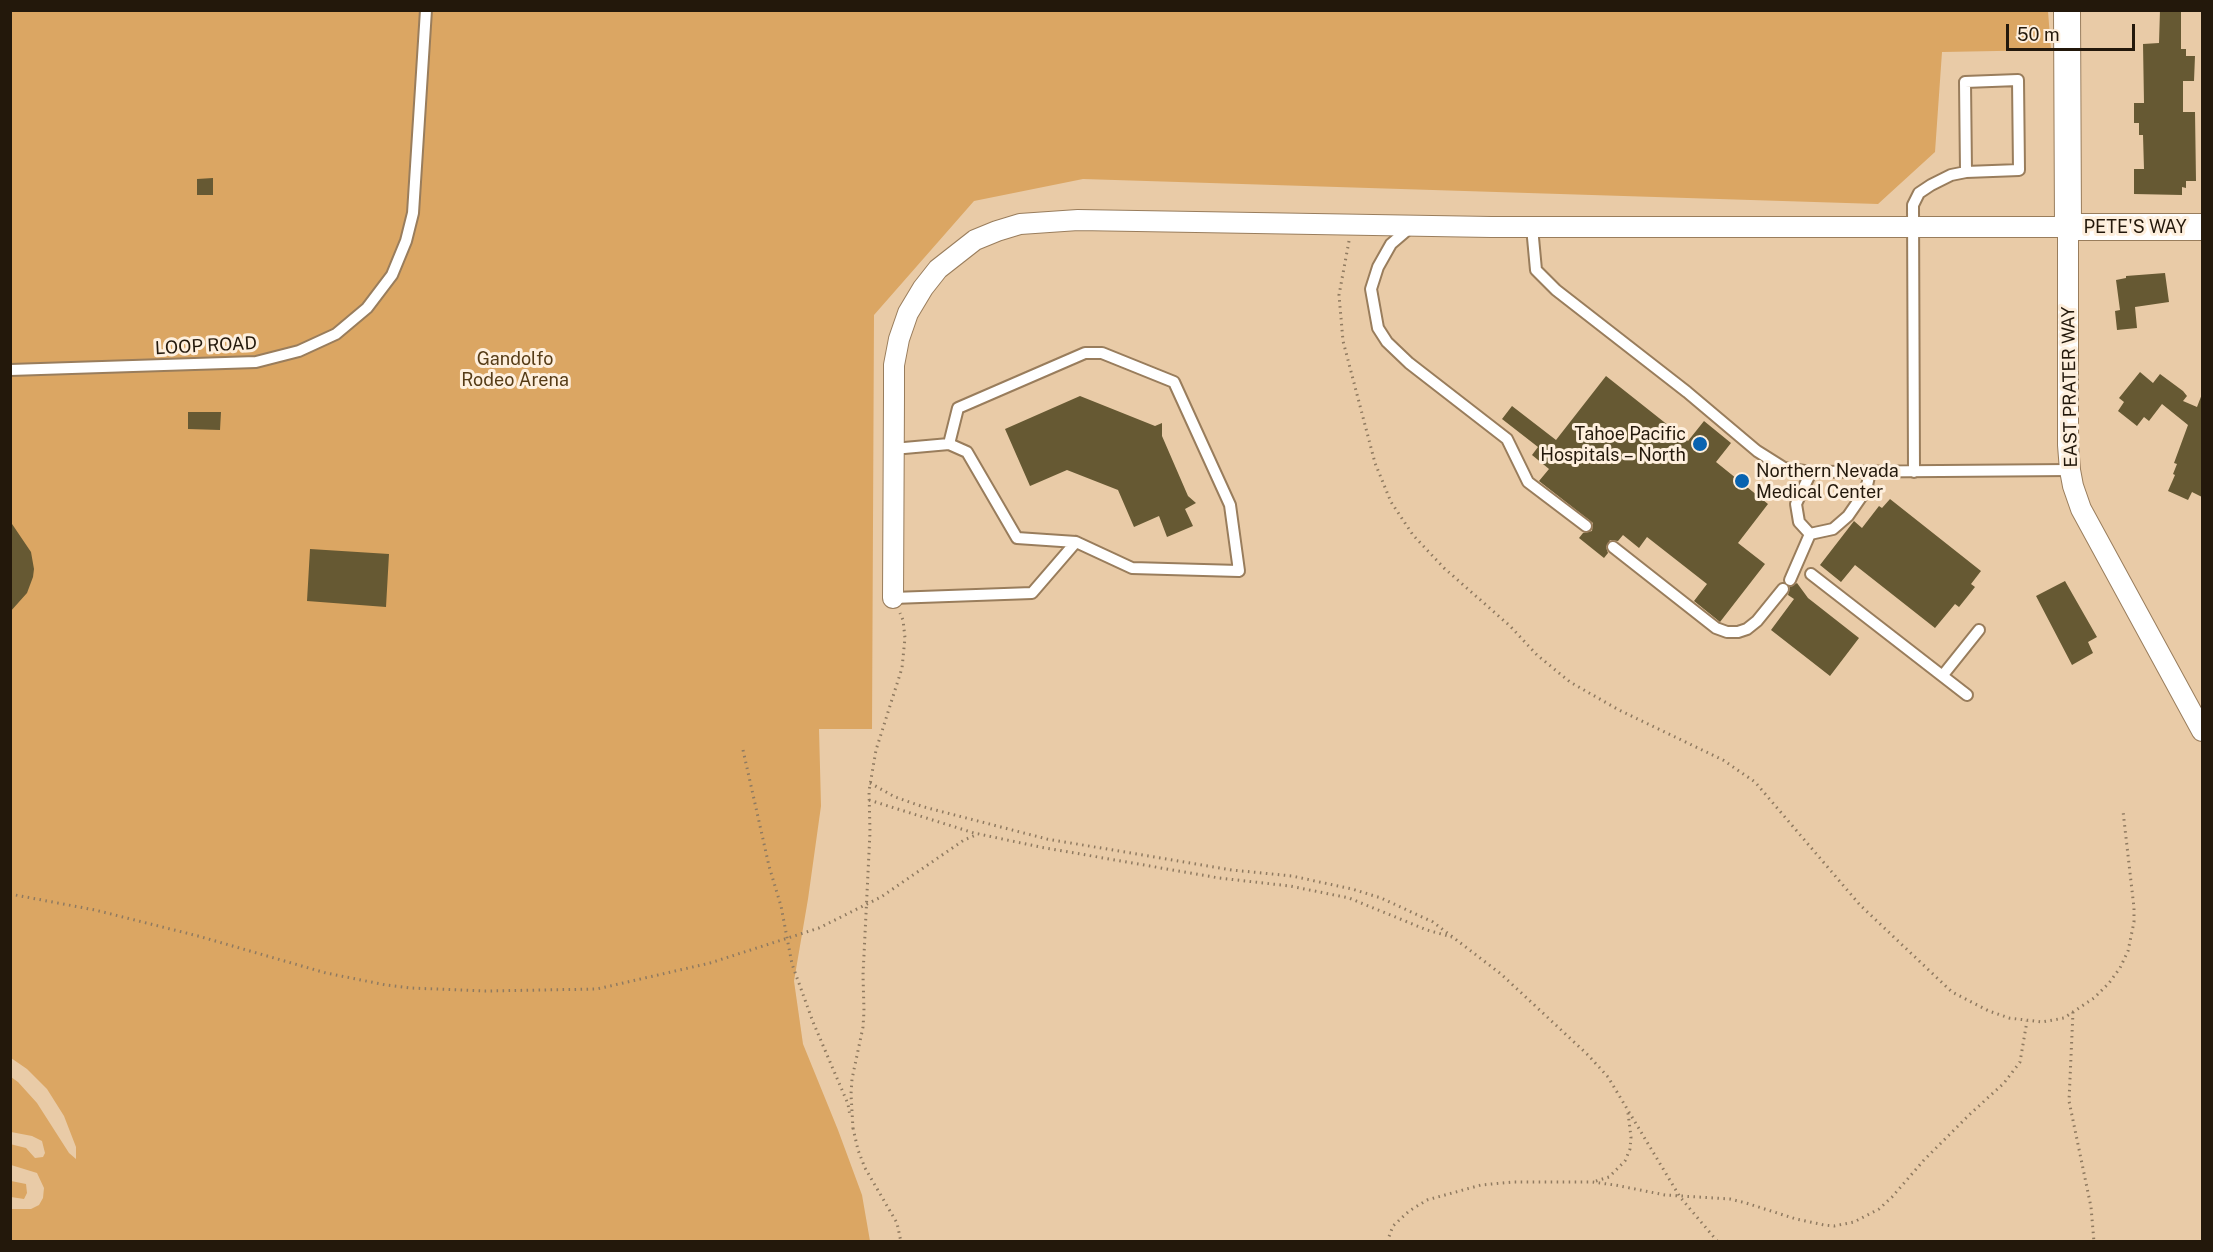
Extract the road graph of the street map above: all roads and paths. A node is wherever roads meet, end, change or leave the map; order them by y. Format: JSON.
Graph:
{"nodes":[{"id":1,"x":426,"y":10,"type":"edge"},
{"id":2,"x":2067,"y":10,"type":"edge"},
{"id":3,"x":1966,"y":172,"type":"junction"},
{"id":4,"x":1354,"y":225,"type":"junction"},
{"id":5,"x":1412,"y":226,"type":"junction"},
{"id":6,"x":1532,"y":227,"type":"junction"},
{"id":7,"x":2068,"y":227,"type":"junction"},
{"id":8,"x":2202,"y":227,"type":"edge"},
{"id":9,"x":1912,"y":228,"type":"junction"},
{"id":10,"x":10,"y":370,"type":"edge"},
{"id":11,"x":949,"y":444,"type":"junction"},
{"id":12,"x":893,"y":449,"type":"junction"},
{"id":13,"x":2070,"y":470,"type":"junction"},
{"id":14,"x":1811,"y":472,"type":"junction"},
{"id":15,"x":1870,"y":472,"type":"junction"},
{"id":16,"x":1914,"y":472,"type":"junction"},
{"id":17,"x":1586,"y":526,"type":"dead end"},
{"id":18,"x":1810,"y":534,"type":"junction"},
{"id":19,"x":1076,"y":542,"type":"junction"},
{"id":20,"x":1613,"y":547,"type":"dead end"},
{"id":21,"x":1803,"y":568,"type":"junction"},
{"id":22,"x":893,"y":598,"type":"junction"},
{"id":23,"x":1979,"y":630,"type":"dead end"},
{"id":24,"x":1943,"y":675,"type":"junction"},
{"id":25,"x":1967,"y":695,"type":"dead end"},
{"id":26,"x":2202,"y":731,"type":"edge"},
{"id":27,"x":743,"y":750,"type":"dead end"},
{"id":28,"x":870,"y":783,"type":"junction"},
{"id":29,"x":869,"y":800,"type":"junction"},
{"id":30,"x":2123,"y":811,"type":"dead end"},
{"id":31,"x":978,"y":834,"type":"junction"},
{"id":32,"x":10,"y":894,"type":"edge"},
{"id":33,"x":866,"y":905,"type":"junction"},
{"id":34,"x":1456,"y":938,"type":"junction"},
{"id":35,"x":787,"y":939,"type":"junction"},
{"id":36,"x":2073,"y":1012,"type":"junction"},
{"id":37,"x":2027,"y":1020,"type":"junction"},
{"id":38,"x":1627,"y":1108,"type":"junction"},
{"id":39,"x":854,"y":1129,"type":"junction"},
{"id":40,"x":1592,"y":1182,"type":"junction"},
{"id":41,"x":1680,"y":1197,"type":"junction"},
{"id":42,"x":901,"y":1242,"type":"edge"},
{"id":43,"x":1387,"y":1242,"type":"edge"},
{"id":44,"x":1718,"y":1242,"type":"edge"},
{"id":45,"x":2094,"y":1242,"type":"edge"}],
"edges":[{"from":1,"to":10,"type":"lane","name":"LOOP ROAD"},
{"from":2,"to":7,"type":"street","name":"EAST PRATER WAY"},
{"from":3,"to":3,"type":"lane"},
{"from":3,"to":9,"type":"lane"},
{"from":4,"to":5,"type":"street"},
{"from":4,"to":12,"type":"street"},
{"from":4,"to":37,"type":"path"},
{"from":5,"to":6,"type":"street"},
{"from":5,"to":17,"type":"lane"},
{"from":6,"to":9,"type":"street"},
{"from":6,"to":14,"type":"lane"},
{"from":7,"to":8,"type":"street","name":"PETE'S WAY"},
{"from":7,"to":9,"type":"street"},
{"from":7,"to":13,"type":"street","name":"EAST PRATER WAY"},
{"from":9,"to":16,"type":"lane"},
{"from":11,"to":12,"type":"lane"},
{"from":11,"to":19,"type":"lane"},
{"from":11,"to":19,"type":"lane"},
{"from":12,"to":22,"type":"street"},
{"from":13,"to":16,"type":"lane"},
{"from":13,"to":26,"type":"street","name":"EAST PRATER WAY"},
{"from":14,"to":15,"type":"lane"},
{"from":14,"to":18,"type":"lane"},
{"from":15,"to":16,"type":"lane"},
{"from":15,"to":18,"type":"lane"},
{"from":18,"to":21,"type":"lane"},
{"from":19,"to":22,"type":"lane"},
{"from":20,"to":21,"type":"lane"},
{"from":21,"to":24,"type":"lane"},
{"from":22,"to":28,"type":"path"},
{"from":23,"to":24,"type":"lane"},
{"from":24,"to":25,"type":"lane"},
{"from":27,"to":35,"type":"path"},
{"from":28,"to":29,"type":"path"},
{"from":28,"to":34,"type":"path"},
{"from":29,"to":31,"type":"path"},
{"from":29,"to":33,"type":"path"},
{"from":30,"to":36,"type":"path"},
{"from":31,"to":33,"type":"path"},
{"from":31,"to":34,"type":"path"},
{"from":32,"to":35,"type":"path"},
{"from":33,"to":35,"type":"path"},
{"from":33,"to":39,"type":"path"},
{"from":34,"to":38,"type":"path"},
{"from":35,"to":39,"type":"path"},
{"from":36,"to":37,"type":"path"},
{"from":36,"to":45,"type":"path"},
{"from":37,"to":41,"type":"path"},
{"from":38,"to":40,"type":"path"},
{"from":38,"to":41,"type":"path"},
{"from":39,"to":42,"type":"path"},
{"from":40,"to":41,"type":"path"},
{"from":40,"to":43,"type":"path"},
{"from":41,"to":44,"type":"path"}]}
